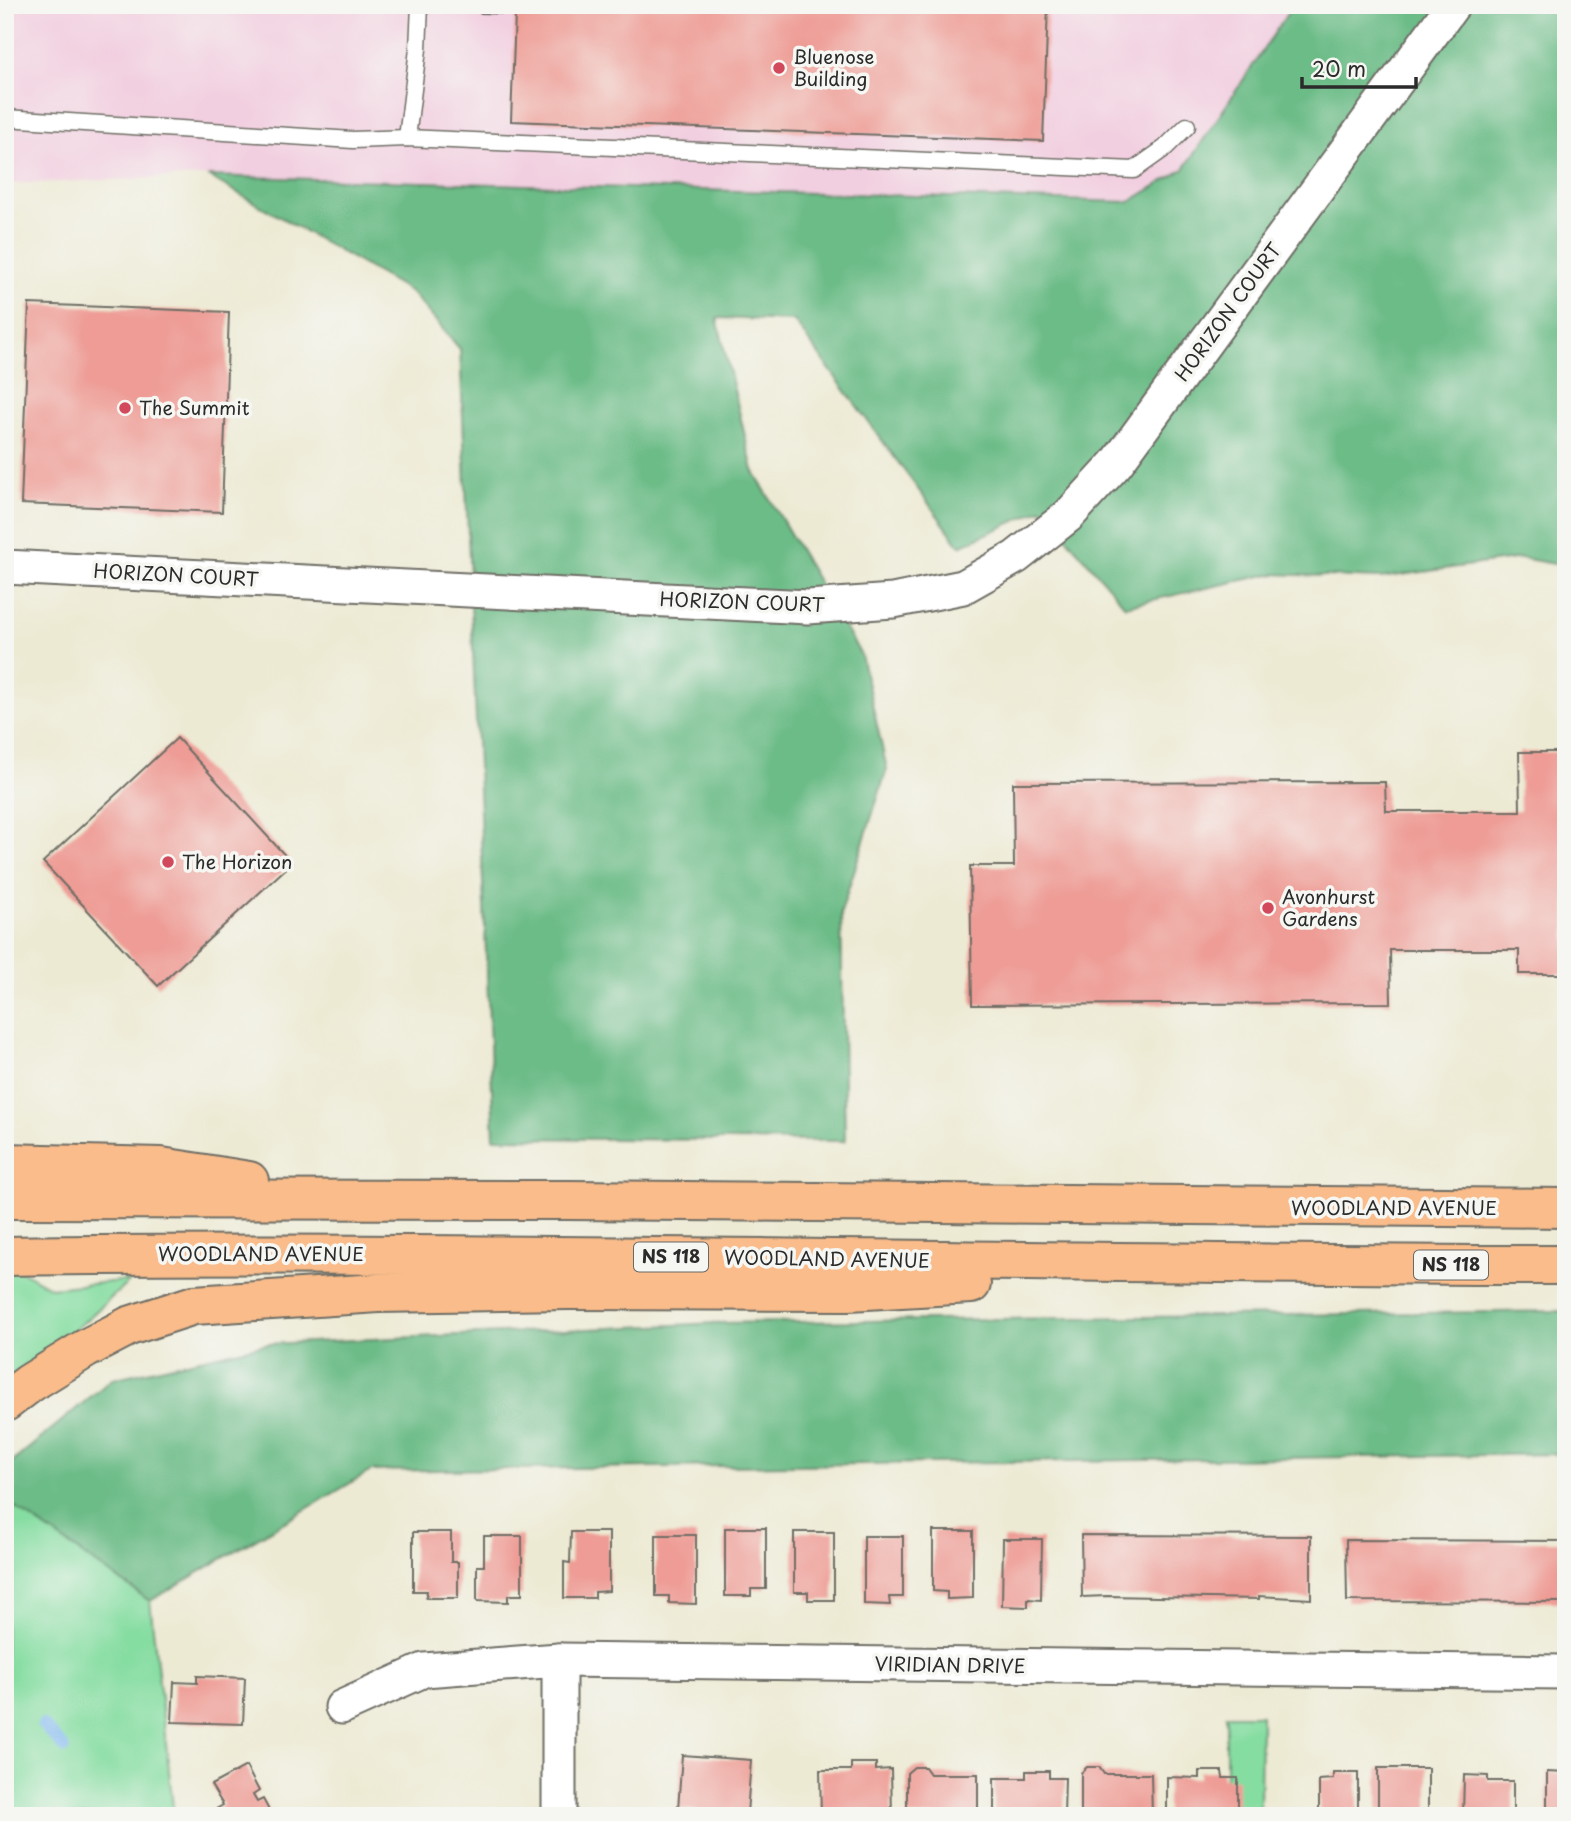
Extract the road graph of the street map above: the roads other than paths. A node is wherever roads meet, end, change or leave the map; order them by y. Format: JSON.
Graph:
{"nodes":[{"id":1,"x":420,"y":5,"type":"edge"},
{"id":2,"x":1453,"y":5,"type":"edge"},
{"id":3,"x":5,"y":118,"type":"edge"},
{"id":4,"x":1187,"y":126,"type":"dead end"},
{"id":5,"x":407,"y":138,"type":"junction"},
{"id":6,"x":5,"y":567,"type":"edge"},
{"id":7,"x":5,"y":1163,"type":"edge"},
{"id":8,"x":5,"y":1199,"type":"edge"},
{"id":9,"x":368,"y":1200,"type":"junction"},
{"id":10,"x":1566,"y":1209,"type":"edge"},
{"id":11,"x":5,"y":1256,"type":"edge"},
{"id":12,"x":1337,"y":1265,"type":"junction"},
{"id":13,"x":1566,"y":1265,"type":"edge"},
{"id":14,"x":5,"y":1402,"type":"edge"},
{"id":15,"x":559,"y":1660,"type":"junction"},
{"id":16,"x":1566,"y":1672,"type":"edge"},
{"id":17,"x":342,"y":1707,"type":"dead end"},
{"id":18,"x":559,"y":1816,"type":"edge"}],
"edges":[{"from":1,"to":5,"type":"lane"},
{"from":2,"to":6,"type":"street","name":"HORIZON COURT"},
{"from":3,"to":5,"type":"lane"},
{"from":4,"to":5,"type":"lane"},
{"from":7,"to":9,"type":"highway"},
{"from":8,"to":9,"type":"highway","name":"WOODLAND AVENUE"},
{"from":9,"to":10,"type":"highway","name":"WOODLAND AVENUE"},
{"from":11,"to":12,"type":"highway","name":"WOODLAND AVENUE","number":"NS 118"},
{"from":12,"to":13,"type":"highway","name":"WOODLAND AVENUE","number":"NS 118"},
{"from":12,"to":14,"type":"highway"},
{"from":15,"to":16,"type":"street","name":"VIRIDIAN DRIVE"},
{"from":15,"to":17,"type":"street","name":"VIRIDIAN DRIVE"},
{"from":15,"to":18,"type":"street"}]}
